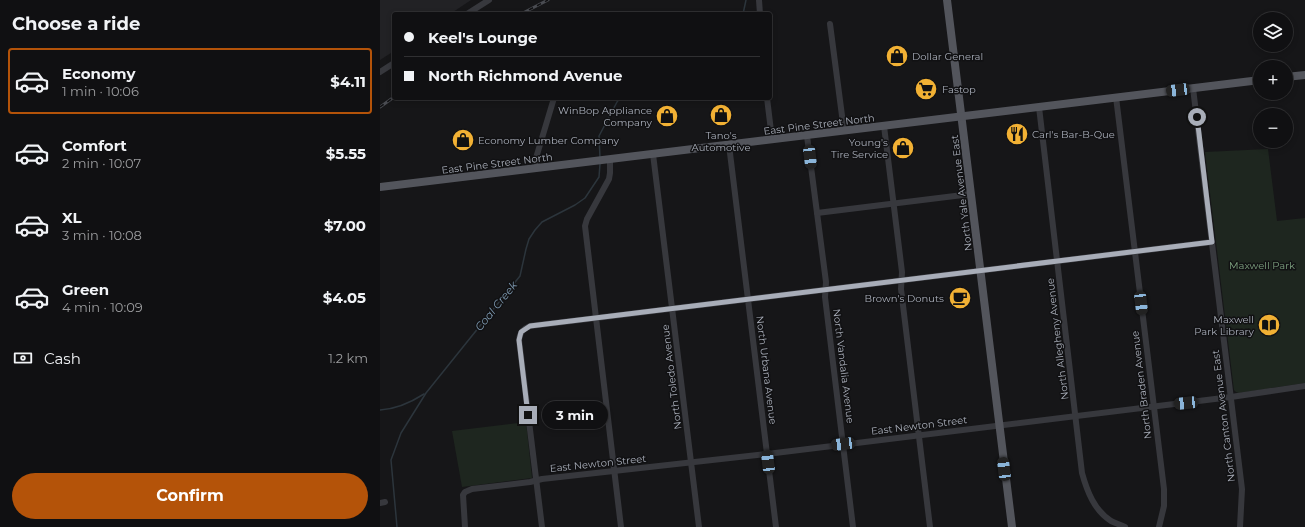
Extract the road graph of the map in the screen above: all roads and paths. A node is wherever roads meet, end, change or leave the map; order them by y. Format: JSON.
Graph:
{"nodes":[{"id":1,"x":489,"y":0,"type":"edge"},
{"id":2,"x":759,"y":0,"type":"edge"},
{"id":3,"x":947,"y":0,"type":"edge"},
{"id":4,"x":470,"y":12,"type":"edge"},
{"id":5,"x":760,"y":12,"type":"edge"},
{"id":6,"x":830,"y":24,"type":"dead end"},
{"id":7,"x":392,"y":64,"type":"edge"},
{"id":8,"x":380,"y":72,"type":"edge"},
{"id":9,"x":1305,"y":74,"type":"edge"},
{"id":10,"x":1293,"y":76,"type":"edge"},
{"id":11,"x":1253,"y":81,"type":"edge"},
{"id":12,"x":1193,"y":88,"type":"junction"},
{"id":13,"x":1116,"y":97,"type":"junction"},
{"id":14,"x":553,"y":100,"type":"edge"},
{"id":15,"x":767,"y":100,"type":"edge"},
{"id":16,"x":1039,"y":107,"type":"junction"},
{"id":17,"x":961,"y":116,"type":"junction"},
{"id":18,"x":884,"y":126,"type":"junction"},
{"id":19,"x":844,"y":131,"type":"junction"},
{"id":20,"x":807,"y":136,"type":"junction"},
{"id":21,"x":772,"y":139,"type":"junction"},
{"id":22,"x":729,"y":145,"type":"junction"},
{"id":23,"x":654,"y":154,"type":"junction"},
{"id":24,"x":608,"y":159,"type":"junction"},
{"id":25,"x":538,"y":168,"type":"junction"},
{"id":26,"x":380,"y":187,"type":"edge"},
{"id":27,"x":971,"y":194,"type":"junction"},
{"id":28,"x":894,"y":204,"type":"junction"},
{"id":29,"x":817,"y":213,"type":"junction"},
{"id":30,"x":1212,"y":242,"type":"junction"},
{"id":31,"x":1135,"y":252,"type":"junction"},
{"id":32,"x":1058,"y":262,"type":"junction"},
{"id":33,"x":980,"y":270,"type":"junction"},
{"id":34,"x":902,"y":280,"type":"junction"},
{"id":35,"x":825,"y":290,"type":"junction"},
{"id":36,"x":748,"y":299,"type":"junction"},
{"id":37,"x":673,"y":308,"type":"junction"},
{"id":38,"x":596,"y":318,"type":"junction"},
{"id":39,"x":1305,"y":386,"type":"edge"},
{"id":40,"x":1231,"y":397,"type":"junction"},
{"id":41,"x":1154,"y":406,"type":"junction"},
{"id":42,"x":1076,"y":416,"type":"junction"},
{"id":43,"x":999,"y":425,"type":"junction"},
{"id":44,"x":919,"y":435,"type":"junction"},
{"id":45,"x":843,"y":444,"type":"junction"},
{"id":46,"x":768,"y":454,"type":"junction"},
{"id":47,"x":692,"y":462,"type":"junction"},
{"id":48,"x":614,"y":471,"type":"junction"},
{"id":49,"x":536,"y":481,"type":"junction"},
{"id":50,"x":465,"y":527,"type":"edge"},
{"id":51,"x":542,"y":527,"type":"edge"},
{"id":52,"x":621,"y":527,"type":"edge"},
{"id":53,"x":700,"y":527,"type":"edge"},
{"id":54,"x":776,"y":527,"type":"edge"},
{"id":55,"x":853,"y":527,"type":"edge"},
{"id":56,"x":930,"y":527,"type":"edge"},
{"id":57,"x":1012,"y":527,"type":"edge"},
{"id":58,"x":1125,"y":527,"type":"edge"},
{"id":59,"x":1159,"y":527,"type":"edge"},
{"id":60,"x":1240,"y":527,"type":"edge"}],
"edges":[{"from":1,"to":4,"type":"street"},
{"from":2,"to":5,"type":"street"},
{"from":3,"to":17,"type":"main road","name":"North Yale Avenue East"},
{"from":6,"to":19,"type":"street"},
{"from":7,"to":8,"type":"street"},
{"from":9,"to":10,"type":"main road"},
{"from":11,"to":12,"type":"main road","name":"East Pine Street North"},
{"from":12,"to":13,"type":"main road","name":"East Pine Street North"},
{"from":12,"to":30,"type":"street","name":"North Canton Avenue East"},
{"from":13,"to":16,"type":"main road","name":"East Pine Street North"},
{"from":13,"to":31,"type":"street","name":"North Braden Avenue"},
{"from":14,"to":25,"type":"street"},
{"from":15,"to":21,"type":"street"},
{"from":16,"to":17,"type":"main road","name":"East Pine Street North"},
{"from":16,"to":32,"type":"street","name":"North Allegheny Avenue"},
{"from":17,"to":18,"type":"main road","name":"East Pine Street North"},
{"from":17,"to":27,"type":"main road","name":"North Yale Avenue East"},
{"from":18,"to":19,"type":"main road","name":"East Pine Street North"},
{"from":18,"to":28,"type":"street"},
{"from":19,"to":20,"type":"main road","name":"East Pine Street North"},
{"from":20,"to":21,"type":"main road","name":"East Pine Street North"},
{"from":20,"to":29,"type":"street","name":"North Vandalia Avenue"},
{"from":21,"to":22,"type":"main road","name":"East Pine Street North"},
{"from":22,"to":23,"type":"main road","name":"East Pine Street North"},
{"from":22,"to":36,"type":"street","name":"North Urbana Avenue"},
{"from":23,"to":24,"type":"main road","name":"East Pine Street North"},
{"from":23,"to":37,"type":"street","name":"North Toledo Avenue"},
{"from":24,"to":25,"type":"main road","name":"East Pine Street North"},
{"from":24,"to":38,"type":"street"},
{"from":25,"to":26,"type":"main road","name":"East Pine Street North"},
{"from":27,"to":28,"type":"street"},
{"from":27,"to":33,"type":"main road","name":"North Yale Avenue East"},
{"from":28,"to":29,"type":"street"},
{"from":28,"to":34,"type":"street"},
{"from":29,"to":35,"type":"street","name":"North Vandalia Avenue"},
{"from":30,"to":31,"type":"street"},
{"from":30,"to":40,"type":"street","name":"North Canton Avenue East"},
{"from":31,"to":32,"type":"street"},
{"from":31,"to":41,"type":"street","name":"North Braden Avenue"},
{"from":32,"to":33,"type":"street"},
{"from":32,"to":42,"type":"street","name":"North Allegheny Avenue"},
{"from":33,"to":34,"type":"street"},
{"from":33,"to":43,"type":"main road","name":"North Yale Avenue East"},
{"from":34,"to":35,"type":"street"},
{"from":34,"to":44,"type":"street"},
{"from":35,"to":36,"type":"street"},
{"from":35,"to":45,"type":"street","name":"North Vandalia Avenue"},
{"from":36,"to":37,"type":"street"},
{"from":36,"to":46,"type":"street","name":"North Urbana Avenue"},
{"from":37,"to":38,"type":"street"},
{"from":37,"to":47,"type":"street","name":"North Toledo Avenue"},
{"from":38,"to":48,"type":"street"},
{"from":38,"to":49,"type":"street"},
{"from":39,"to":40,"type":"street","name":"East Newton Street"},
{"from":40,"to":41,"type":"street","name":"East Newton Street"},
{"from":40,"to":60,"type":"street","name":"North Canton Avenue East"},
{"from":41,"to":42,"type":"street","name":"East Newton Street"},
{"from":41,"to":59,"type":"street","name":"North Braden Avenue"},
{"from":42,"to":43,"type":"street","name":"East Newton Street"},
{"from":42,"to":58,"type":"street","name":"North Allegheny Avenue"},
{"from":43,"to":44,"type":"street","name":"East Newton Street"},
{"from":43,"to":57,"type":"main road","name":"North Yale Avenue East"},
{"from":44,"to":45,"type":"street","name":"East Newton Street"},
{"from":44,"to":56,"type":"street"},
{"from":45,"to":46,"type":"street","name":"East Newton Street"},
{"from":45,"to":55,"type":"street","name":"North Vandalia Avenue"},
{"from":46,"to":47,"type":"street","name":"East Newton Street"},
{"from":46,"to":54,"type":"street","name":"North Urbana Avenue"},
{"from":47,"to":48,"type":"street","name":"East Newton Street"},
{"from":47,"to":53,"type":"street","name":"North Toledo Avenue"},
{"from":48,"to":49,"type":"street","name":"East Newton Street"},
{"from":48,"to":52,"type":"street"},
{"from":49,"to":50,"type":"street","name":"East Newton Street"},
{"from":49,"to":51,"type":"street"}]}
